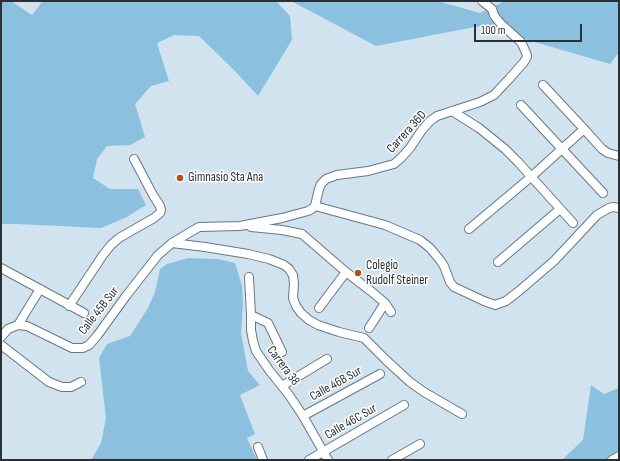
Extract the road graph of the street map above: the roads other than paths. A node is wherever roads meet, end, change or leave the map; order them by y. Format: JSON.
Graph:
{"nodes":[{"id":1,"x":482,"y":1,"type":"edge"},
{"id":2,"x":494,"y":5,"type":"edge"},
{"id":3,"x":543,"y":85,"type":"dead end"},
{"id":4,"x":521,"y":105,"type":"dead end"},
{"id":5,"x":452,"y":111,"type":"junction"},
{"id":6,"x":584,"y":129,"type":"junction"},
{"id":7,"x":562,"y":148,"type":"junction"},
{"id":8,"x":619,"y":156,"type":"edge"},
{"id":9,"x":134,"y":159,"type":"dead end"},
{"id":10,"x":531,"y":177,"type":"junction"},
{"id":11,"x":604,"y":193,"type":"dead end"},
{"id":12,"x":315,"y":206,"type":"junction"},
{"id":13,"x":619,"y":208,"type":"edge"},
{"id":14,"x":560,"y":209,"type":"junction"},
{"id":15,"x":573,"y":223,"type":"dead end"},
{"id":16,"x":240,"y":226,"type":"junction"},
{"id":17,"x":469,"y":229,"type":"dead end"},
{"id":18,"x":172,"y":243,"type":"junction"},
{"id":19,"x":498,"y":262,"type":"dead end"},
{"id":20,"x":1,"y":268,"type":"edge"},
{"id":21,"x":346,"y":272,"type":"junction"},
{"id":22,"x":249,"y":277,"type":"dead end"},
{"id":23,"x":40,"y":289,"type":"junction"},
{"id":24,"x":385,"y":303,"type":"junction"},
{"id":25,"x":69,"y":306,"type":"junction"},
{"id":26,"x":319,"y":308,"type":"dead end"},
{"id":27,"x":391,"y":312,"type":"dead end"},
{"id":28,"x":84,"y":313,"type":"dead end"},
{"id":29,"x":252,"y":315,"type":"junction"},
{"id":30,"x":18,"y":325,"type":"junction"},
{"id":31,"x":369,"y":328,"type":"dead end"},
{"id":32,"x":1,"y":337,"type":"edge"},
{"id":33,"x":1,"y":345,"type":"edge"},
{"id":34,"x":282,"y":352,"type":"dead end"},
{"id":35,"x":326,"y":359,"type":"dead end"},
{"id":36,"x":380,"y":374,"type":"dead end"},
{"id":37,"x":81,"y":382,"type":"dead end"},
{"id":38,"x":282,"y":386,"type":"junction"},
{"id":39,"x":404,"y":405,"type":"dead end"},
{"id":40,"x":462,"y":414,"type":"dead end"},
{"id":41,"x":303,"y":416,"type":"junction"},
{"id":42,"x":420,"y":444,"type":"dead end"},
{"id":43,"x":258,"y":447,"type":"dead end"},
{"id":44,"x":324,"y":452,"type":"junction"},
{"id":45,"x":619,"y":456,"type":"edge"},
{"id":46,"x":263,"y":460,"type":"edge"},
{"id":47,"x":309,"y":460,"type":"edge"},
{"id":48,"x":328,"y":460,"type":"edge"},
{"id":49,"x":392,"y":460,"type":"edge"},
{"id":50,"x":612,"y":460,"type":"edge"}],
"edges":[{"from":1,"to":2,"type":"street"},
{"from":2,"to":5,"type":"street","name":"Carrera 36D"},
{"from":3,"to":6,"type":"street"},
{"from":4,"to":7,"type":"street"},
{"from":5,"to":10,"type":"street"},
{"from":5,"to":12,"type":"street","name":"Carrera 36D"},
{"from":6,"to":7,"type":"street"},
{"from":6,"to":8,"type":"street"},
{"from":7,"to":10,"type":"street"},
{"from":7,"to":11,"type":"street"},
{"from":9,"to":25,"type":"street"},
{"from":10,"to":14,"type":"street"},
{"from":10,"to":17,"type":"street"},
{"from":12,"to":13,"type":"street"},
{"from":12,"to":16,"type":"street"},
{"from":14,"to":15,"type":"street"},
{"from":14,"to":19,"type":"street"},
{"from":16,"to":18,"type":"street","name":"Calle 45B Sur"},
{"from":16,"to":21,"type":"street"},
{"from":18,"to":30,"type":"street","name":"Calle 45B Sur"},
{"from":18,"to":40,"type":"street"},
{"from":20,"to":23,"type":"street"},
{"from":21,"to":24,"type":"street"},
{"from":21,"to":26,"type":"street"},
{"from":22,"to":29,"type":"street","name":"Carrera 38"},
{"from":23,"to":25,"type":"street"},
{"from":23,"to":30,"type":"street"},
{"from":24,"to":27,"type":"street"},
{"from":24,"to":31,"type":"street"},
{"from":25,"to":28,"type":"street"},
{"from":29,"to":34,"type":"street"},
{"from":29,"to":38,"type":"street","name":"Carrera 38"},
{"from":30,"to":32,"type":"street"},
{"from":33,"to":37,"type":"street"},
{"from":35,"to":38,"type":"street"},
{"from":36,"to":41,"type":"street","name":"Calle 46B Sur"},
{"from":38,"to":41,"type":"street","name":"Carrera 38"},
{"from":39,"to":44,"type":"street","name":"Calle 46C Sur"},
{"from":41,"to":44,"type":"street","name":"Carrera 38"},
{"from":42,"to":49,"type":"street"},
{"from":43,"to":46,"type":"street"},
{"from":44,"to":47,"type":"street","name":"Calle 46C Sur"},
{"from":44,"to":48,"type":"street","name":"Carrera 38"},
{"from":45,"to":50,"type":"street"}]}
